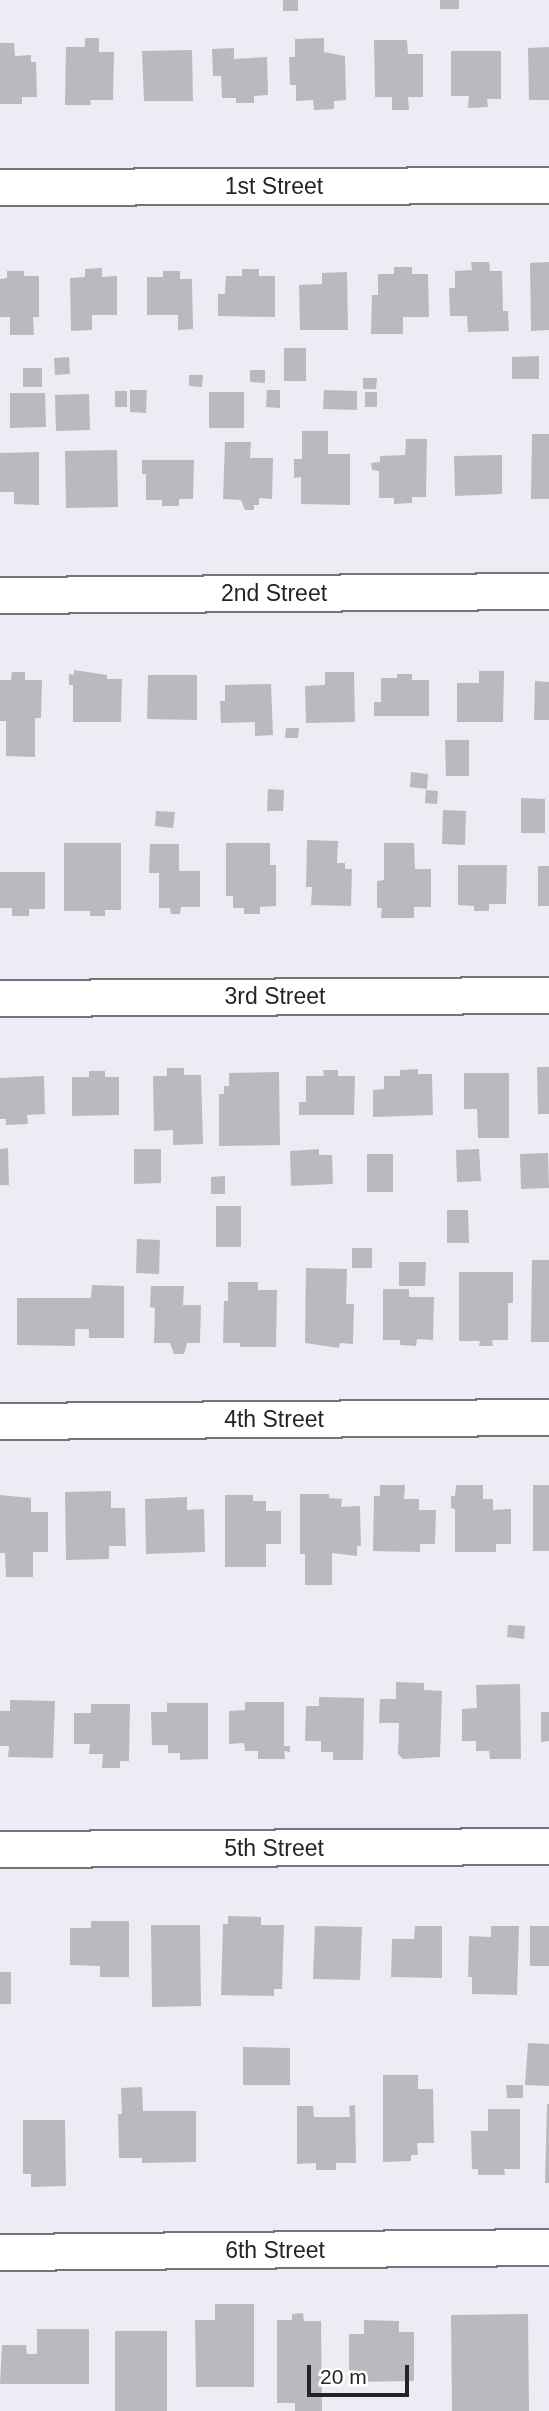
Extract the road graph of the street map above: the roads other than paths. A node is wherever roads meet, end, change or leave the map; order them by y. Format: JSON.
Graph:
{"nodes":[{"id":1,"x":549,"y":184,"type":"edge"},
{"id":2,"x":0,"y":187,"type":"edge"},
{"id":3,"x":549,"y":591,"type":"edge"},
{"id":4,"x":0,"y":594,"type":"edge"},
{"id":5,"x":549,"y":995,"type":"edge"},
{"id":6,"x":0,"y":998,"type":"edge"},
{"id":7,"x":549,"y":1417,"type":"edge"},
{"id":8,"x":0,"y":1421,"type":"edge"},
{"id":9,"x":549,"y":1846,"type":"edge"},
{"id":10,"x":0,"y":1849,"type":"edge"},
{"id":11,"x":549,"y":2247,"type":"edge"},
{"id":12,"x":0,"y":2252,"type":"edge"}],
"edges":[{"from":1,"to":2,"type":"street","name":"1st Street"},
{"from":3,"to":4,"type":"street","name":"2nd Street"},
{"from":5,"to":6,"type":"street","name":"3rd Street"},
{"from":7,"to":8,"type":"street","name":"4th Street"},
{"from":9,"to":10,"type":"street","name":"5th Street"},
{"from":11,"to":12,"type":"street","name":"6th Street"}]}
